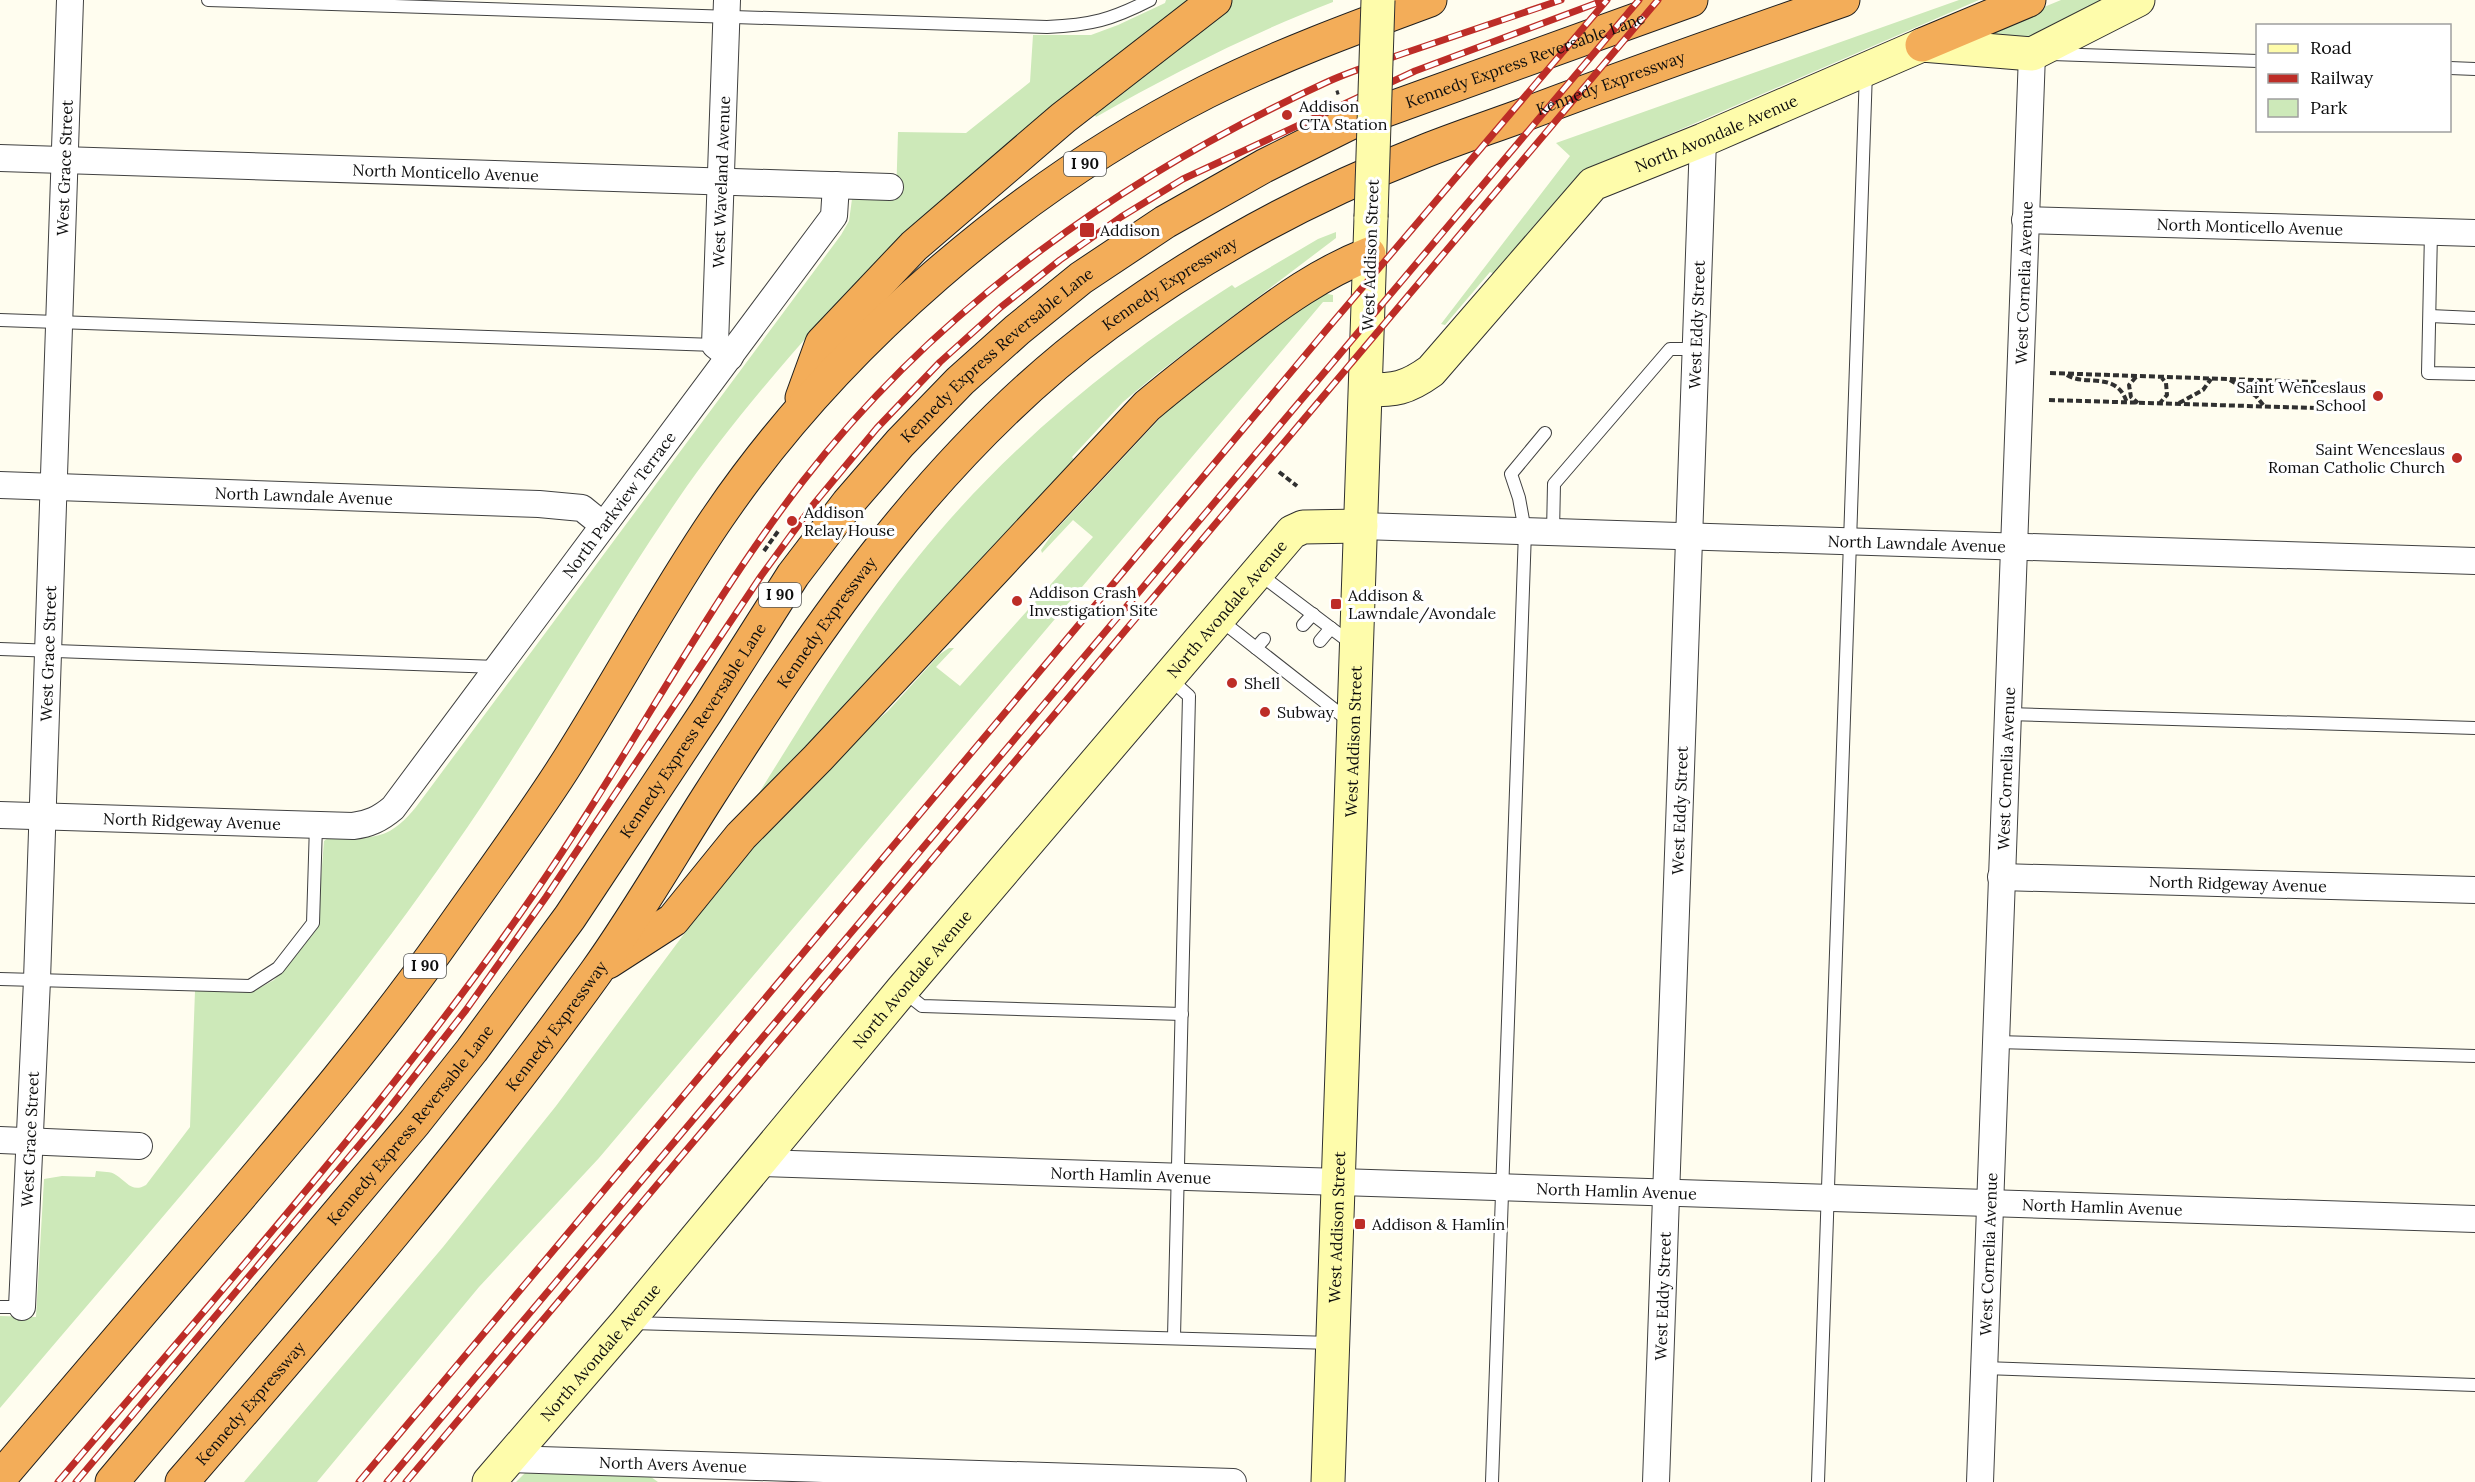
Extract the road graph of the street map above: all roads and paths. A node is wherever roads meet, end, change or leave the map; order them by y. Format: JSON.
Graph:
{"nodes":[{"id":1,"x":70,"y":0,"type":"edge"},
{"id":2,"x":208,"y":0,"type":"edge"},
{"id":3,"x":1150,"y":0,"type":"edge"},
{"id":4,"x":1215,"y":0,"type":"edge"},
{"id":5,"x":1378,"y":0,"type":"edge"},
{"id":6,"x":1430,"y":0,"type":"edge"},
{"id":7,"x":1691,"y":0,"type":"edge"},
{"id":8,"x":1843,"y":0,"type":"edge"},
{"id":9,"x":2029,"y":0,"type":"edge"},
{"id":10,"x":2138,"y":0,"type":"edge"},
{"id":11,"x":726,"y":8,"type":"edge"},
{"id":12,"x":1922,"y":45,"type":"junction"},
{"id":13,"x":2032,"y":54,"type":"junction"},
{"id":14,"x":2256,"y":61,"type":"edge"},
{"id":15,"x":1866,"y":68,"type":"junction"},
{"id":16,"x":2451,"y":68,"type":"edge"},
{"id":17,"x":2475,"y":69,"type":"edge"},
{"id":18,"x":1702,"y":140,"type":"junction"},
{"id":19,"x":0,"y":158,"type":"edge"},
{"id":20,"x":65,"y":160,"type":"junction"},
{"id":21,"x":721,"y":182,"type":"junction"},
{"id":22,"x":836,"y":185,"type":"junction"},
{"id":23,"x":890,"y":187,"type":"dead end"},
{"id":24,"x":2025,"y":220,"type":"junction"},
{"id":25,"x":2432,"y":232,"type":"junction"},
{"id":26,"x":2475,"y":233,"type":"edge"},
{"id":27,"x":1369,"y":254,"type":"junction"},
{"id":28,"x":2430,"y":316,"type":"junction"},
{"id":29,"x":2475,"y":318,"type":"edge"},
{"id":30,"x":0,"y":320,"type":"edge"},
{"id":31,"x":59,"y":322,"type":"junction"},
{"id":32,"x":1696,"y":349,"type":"junction"},
{"id":33,"x":722,"y":351,"type":"junction"},
{"id":34,"x":2050,"y":373,"type":"dead end"},
{"id":35,"x":2066,"y":374,"type":"junction"},
{"id":36,"x":2475,"y":374,"type":"edge"},
{"id":37,"x":2136,"y":376,"type":"junction"},
{"id":38,"x":2162,"y":377,"type":"junction"},
{"id":39,"x":2211,"y":379,"type":"junction"},
{"id":40,"x":2229,"y":380,"type":"junction"},
{"id":41,"x":2316,"y":382,"type":"dead end"},
{"id":42,"x":1365,"y":390,"type":"junction"},
{"id":43,"x":2049,"y":400,"type":"dead end"},
{"id":44,"x":2127,"y":403,"type":"junction"},
{"id":45,"x":2138,"y":403,"type":"junction"},
{"id":46,"x":2159,"y":404,"type":"junction"},
{"id":47,"x":2176,"y":404,"type":"junction"},
{"id":48,"x":2264,"y":407,"type":"junction"},
{"id":49,"x":2315,"y":408,"type":"dead end"},
{"id":50,"x":796,"y":414,"type":"junction"},
{"id":51,"x":1545,"y":433,"type":"dead end"},
{"id":52,"x":1279,"y":472,"type":"dead end"},
{"id":53,"x":0,"y":484,"type":"edge"},
{"id":54,"x":54,"y":486,"type":"junction"},
{"id":55,"x":1298,"y":486,"type":"dead end"},
{"id":56,"x":603,"y":525,"type":"junction"},
{"id":57,"x":1360,"y":526,"type":"junction"},
{"id":58,"x":779,"y":530,"type":"dead end"},
{"id":59,"x":1525,"y":531,"type":"junction"},
{"id":60,"x":1553,"y":532,"type":"junction"},
{"id":61,"x":1690,"y":537,"type":"junction"},
{"id":62,"x":1851,"y":542,"type":"junction"},
{"id":63,"x":2013,"y":547,"type":"junction"},
{"id":64,"x":764,"y":551,"type":"dead end"},
{"id":65,"x":2475,"y":561,"type":"edge"},
{"id":66,"x":1257,"y":572,"type":"junction"},
{"id":67,"x":1296,"y":602,"type":"junction"},
{"id":68,"x":1287,"y":612,"type":"dead end"},
{"id":69,"x":1313,"y":614,"type":"junction"},
{"id":70,"x":1218,"y":618,"type":"junction"},
{"id":71,"x":1303,"y":625,"type":"dead end"},
{"id":72,"x":1331,"y":628,"type":"junction"},
{"id":73,"x":1320,"y":640,"type":"dead end"},
{"id":74,"x":1356,"y":648,"type":"junction"},
{"id":75,"x":0,"y":649,"type":"edge"},
{"id":76,"x":48,"y":650,"type":"junction"},
{"id":77,"x":498,"y":667,"type":"junction"},
{"id":78,"x":1168,"y":677,"type":"junction"},
{"id":79,"x":2007,"y":714,"type":"junction"},
{"id":80,"x":1354,"y":725,"type":"junction"},
{"id":81,"x":2475,"y":728,"type":"edge"},
{"id":82,"x":0,"y":815,"type":"edge"},
{"id":83,"x":43,"y":816,"type":"junction"},
{"id":84,"x":382,"y":818,"type":"joint"},
{"id":85,"x":316,"y":825,"type":"junction"},
{"id":86,"x":2001,"y":877,"type":"junction"},
{"id":87,"x":2475,"y":890,"type":"edge"},
{"id":88,"x":599,"y":967,"type":"junction"},
{"id":89,"x":0,"y":978,"type":"edge"},
{"id":90,"x":37,"y":980,"type":"junction"},
{"id":91,"x":902,"y":990,"type":"junction"},
{"id":92,"x":1182,"y":1014,"type":"junction"},
{"id":93,"x":1996,"y":1042,"type":"junction"},
{"id":94,"x":2475,"y":1056,"type":"edge"},
{"id":95,"x":0,"y":1140,"type":"edge"},
{"id":96,"x":30,"y":1141,"type":"junction"},
{"id":97,"x":139,"y":1146,"type":"dead end"},
{"id":98,"x":759,"y":1163,"type":"junction"},
{"id":99,"x":1178,"y":1177,"type":"junction"},
{"id":100,"x":1338,"y":1183,"type":"junction"},
{"id":101,"x":1502,"y":1188,"type":"junction"},
{"id":102,"x":1666,"y":1193,"type":"junction"},
{"id":103,"x":1828,"y":1198,"type":"junction"},
{"id":104,"x":1990,"y":1203,"type":"junction"},
{"id":105,"x":2475,"y":1219,"type":"edge"},
{"id":106,"x":11,"y":1307,"type":"edge"},
{"id":107,"x":626,"y":1323,"type":"junction"},
{"id":108,"x":1174,"y":1337,"type":"junction"},
{"id":109,"x":1333,"y":1343,"type":"junction"},
{"id":110,"x":1984,"y":1368,"type":"junction"},
{"id":111,"x":2475,"y":1385,"type":"edge"},
{"id":112,"x":498,"y":1471,"type":"edge"},
{"id":113,"x":674,"y":1474,"type":"edge"},
{"id":114,"x":0,"y":1478,"type":"edge"},
{"id":115,"x":967,"y":1478,"type":"edge"},
{"id":116,"x":1025,"y":1479,"type":"edge"},
{"id":117,"x":112,"y":1482,"type":"edge"},
{"id":118,"x":182,"y":1482,"type":"edge"},
{"id":119,"x":1233,"y":1482,"type":"edge"},
{"id":120,"x":1328,"y":1482,"type":"edge"},
{"id":121,"x":1492,"y":1482,"type":"edge"},
{"id":122,"x":1656,"y":1482,"type":"edge"},
{"id":123,"x":1818,"y":1482,"type":"edge"},
{"id":124,"x":1980,"y":1482,"type":"edge"}],
"edges":[{"from":1,"to":20,"type":"street","name":"West Grace Street"},
{"from":2,"to":11,"type":"lane"},
{"from":3,"to":11,"type":"lane"},
{"from":4,"to":50,"type":"highway"},
{"from":5,"to":27,"type":"street","name":"West Addison Street","bridge":true},
{"from":6,"to":50,"type":"highway","number":"I 90"},
{"from":7,"to":117,"type":"highway","name":"Kennedy Express Reversable Lane","number":"I 90"},
{"from":8,"to":88,"type":"highway","name":"Kennedy Expressway"},
{"from":9,"to":12,"type":"highway"},
{"from":10,"to":13,"type":"street"},
{"from":11,"to":21,"type":"street","name":"West Waveland Avenue"},
{"from":12,"to":13,"type":"street","name":"North Avondale Avenue"},
{"from":12,"to":15,"type":"street","name":"North Avondale Avenue"},
{"from":13,"to":14,"type":"lane"},
{"from":13,"to":24,"type":"street","name":"West Cornelia Avenue"},
{"from":15,"to":18,"type":"street","name":"North Avondale Avenue"},
{"from":15,"to":62,"type":"lane"},
{"from":16,"to":17,"type":"lane"},
{"from":18,"to":32,"type":"street","name":"West Eddy Street"},
{"from":18,"to":42,"type":"street","name":"North Avondale Avenue"},
{"from":19,"to":20,"type":"street","name":"North Monticello Avenue"},
{"from":20,"to":21,"type":"street","name":"North Monticello Avenue"},
{"from":20,"to":31,"type":"street","name":"West Grace Street"},
{"from":21,"to":22,"type":"street","name":"North Monticello Avenue"},
{"from":21,"to":33,"type":"street","name":"West Waveland Avenue"},
{"from":22,"to":23,"type":"street","name":"North Monticello Avenue"},
{"from":22,"to":33,"type":"street","name":"North Parkview Terrace"},
{"from":24,"to":25,"type":"street","name":"North Monticello Avenue"},
{"from":24,"to":63,"type":"street","name":"West Cornelia Avenue"},
{"from":25,"to":26,"type":"street","name":"North Monticello Avenue"},
{"from":25,"to":28,"type":"lane"},
{"from":27,"to":42,"type":"street","name":"West Addison Street"},
{"from":27,"to":88,"type":"highway"},
{"from":28,"to":29,"type":"lane"},
{"from":28,"to":36,"type":"lane"},
{"from":30,"to":31,"type":"lane"},
{"from":31,"to":33,"type":"lane"},
{"from":31,"to":54,"type":"street","name":"West Grace Street"},
{"from":32,"to":60,"type":"lane"},
{"from":32,"to":61,"type":"street","name":"West Eddy Street"},
{"from":33,"to":56,"type":"street","name":"North Parkview Terrace"},
{"from":34,"to":35,"type":"path"},
{"from":35,"to":37,"type":"path"},
{"from":35,"to":44,"type":"path"},
{"from":37,"to":38,"type":"path"},
{"from":37,"to":45,"type":"path"},
{"from":38,"to":39,"type":"path"},
{"from":38,"to":46,"type":"path"},
{"from":39,"to":40,"type":"path"},
{"from":39,"to":47,"type":"path"},
{"from":40,"to":41,"type":"path"},
{"from":40,"to":48,"type":"path"},
{"from":42,"to":57,"type":"street","name":"West Addison Street"},
{"from":43,"to":44,"type":"path"},
{"from":44,"to":45,"type":"path"},
{"from":45,"to":46,"type":"path"},
{"from":46,"to":47,"type":"path"},
{"from":47,"to":48,"type":"path"},
{"from":48,"to":49,"type":"path"},
{"from":50,"to":114,"type":"highway","number":"I 90"},
{"from":51,"to":59,"type":"lane"},
{"from":52,"to":55,"type":"path"},
{"from":53,"to":54,"type":"street","name":"North Lawndale Avenue"},
{"from":54,"to":56,"type":"street","name":"North Lawndale Avenue"},
{"from":54,"to":76,"type":"street","name":"West Grace Street"},
{"from":56,"to":77,"type":"street","name":"North Parkview Terrace"},
{"from":57,"to":59,"type":"street","name":"North Lawndale Avenue"},
{"from":57,"to":66,"type":"street","name":"North Avondale Avenue"},
{"from":57,"to":74,"type":"street","name":"West Addison Street"},
{"from":58,"to":64,"type":"path"},
{"from":59,"to":60,"type":"street","name":"North Lawndale Avenue"},
{"from":59,"to":101,"type":"lane"},
{"from":60,"to":61,"type":"street","name":"North Lawndale Avenue"},
{"from":61,"to":62,"type":"street","name":"North Lawndale Avenue"},
{"from":61,"to":102,"type":"street","name":"West Eddy Street"},
{"from":62,"to":63,"type":"street","name":"North Lawndale Avenue"},
{"from":62,"to":103,"type":"lane"},
{"from":63,"to":65,"type":"street","name":"North Lawndale Avenue"},
{"from":63,"to":79,"type":"street","name":"West Cornelia Avenue"},
{"from":66,"to":67,"type":"lane"},
{"from":66,"to":70,"type":"street","name":"North Avondale Avenue"},
{"from":67,"to":68,"type":"lane"},
{"from":67,"to":69,"type":"lane"},
{"from":69,"to":71,"type":"lane"},
{"from":69,"to":72,"type":"lane"},
{"from":70,"to":78,"type":"street","name":"North Avondale Avenue"},
{"from":70,"to":80,"type":"lane"},
{"from":72,"to":73,"type":"lane"},
{"from":72,"to":74,"type":"lane"},
{"from":74,"to":80,"type":"street","name":"West Addison Street"},
{"from":75,"to":76,"type":"lane"},
{"from":76,"to":77,"type":"lane"},
{"from":76,"to":83,"type":"street","name":"West Grace Street"},
{"from":77,"to":84,"type":"street","name":"North Parkview Terrace"},
{"from":78,"to":91,"type":"street","name":"North Avondale Avenue"},
{"from":78,"to":92,"type":"lane"},
{"from":79,"to":81,"type":"lane"},
{"from":79,"to":86,"type":"street","name":"West Cornelia Avenue"},
{"from":80,"to":100,"type":"street","name":"West Addison Street"},
{"from":82,"to":83,"type":"street","name":"North Ridgeway Avenue"},
{"from":83,"to":85,"type":"street","name":"North Ridgeway Avenue"},
{"from":83,"to":90,"type":"street","name":"West Grace Street"},
{"from":84,"to":85,"type":"street","name":"North Ridgeway Avenue"},
{"from":85,"to":90,"type":"lane"},
{"from":86,"to":87,"type":"street","name":"North Ridgeway Avenue"},
{"from":86,"to":93,"type":"street","name":"West Cornelia Avenue"},
{"from":88,"to":118,"type":"highway","name":"Kennedy Expressway"},
{"from":89,"to":90,"type":"lane"},
{"from":90,"to":96,"type":"street","name":"West Grace Street"},
{"from":91,"to":92,"type":"lane"},
{"from":91,"to":98,"type":"street","name":"North Avondale Avenue"},
{"from":92,"to":99,"type":"lane"},
{"from":93,"to":94,"type":"lane"},
{"from":93,"to":104,"type":"street","name":"West Cornelia Avenue"},
{"from":95,"to":96,"type":"street"},
{"from":96,"to":97,"type":"street"},
{"from":96,"to":106,"type":"street","name":"West Grace Street"},
{"from":98,"to":99,"type":"street","name":"North Hamlin Avenue"},
{"from":98,"to":107,"type":"street","name":"North Avondale Avenue"},
{"from":99,"to":100,"type":"street","name":"North Hamlin Avenue"},
{"from":99,"to":108,"type":"lane"},
{"from":100,"to":101,"type":"street","name":"North Hamlin Avenue"},
{"from":100,"to":109,"type":"street","name":"West Addison Street"},
{"from":101,"to":102,"type":"street","name":"North Hamlin Avenue"},
{"from":101,"to":121,"type":"lane"},
{"from":102,"to":103,"type":"street","name":"North Hamlin Avenue"},
{"from":102,"to":122,"type":"street","name":"West Eddy Street"},
{"from":103,"to":104,"type":"street","name":"North Hamlin Avenue"},
{"from":103,"to":123,"type":"lane"},
{"from":104,"to":105,"type":"street","name":"North Hamlin Avenue"},
{"from":104,"to":110,"type":"street","name":"West Cornelia Avenue"},
{"from":107,"to":108,"type":"lane"},
{"from":107,"to":112,"type":"street","name":"North Avondale Avenue"},
{"from":108,"to":109,"type":"lane"},
{"from":109,"to":120,"type":"street","name":"West Addison Street"},
{"from":110,"to":111,"type":"lane"},
{"from":110,"to":124,"type":"street","name":"West Cornelia Avenue"},
{"from":112,"to":113,"type":"street","name":"North Avers Avenue"},
{"from":113,"to":115,"type":"street","name":"North Avers Avenue"},
{"from":115,"to":116,"type":"street","name":"North Avers Avenue"},
{"from":116,"to":119,"type":"street","name":"North Avers Avenue"}]}
